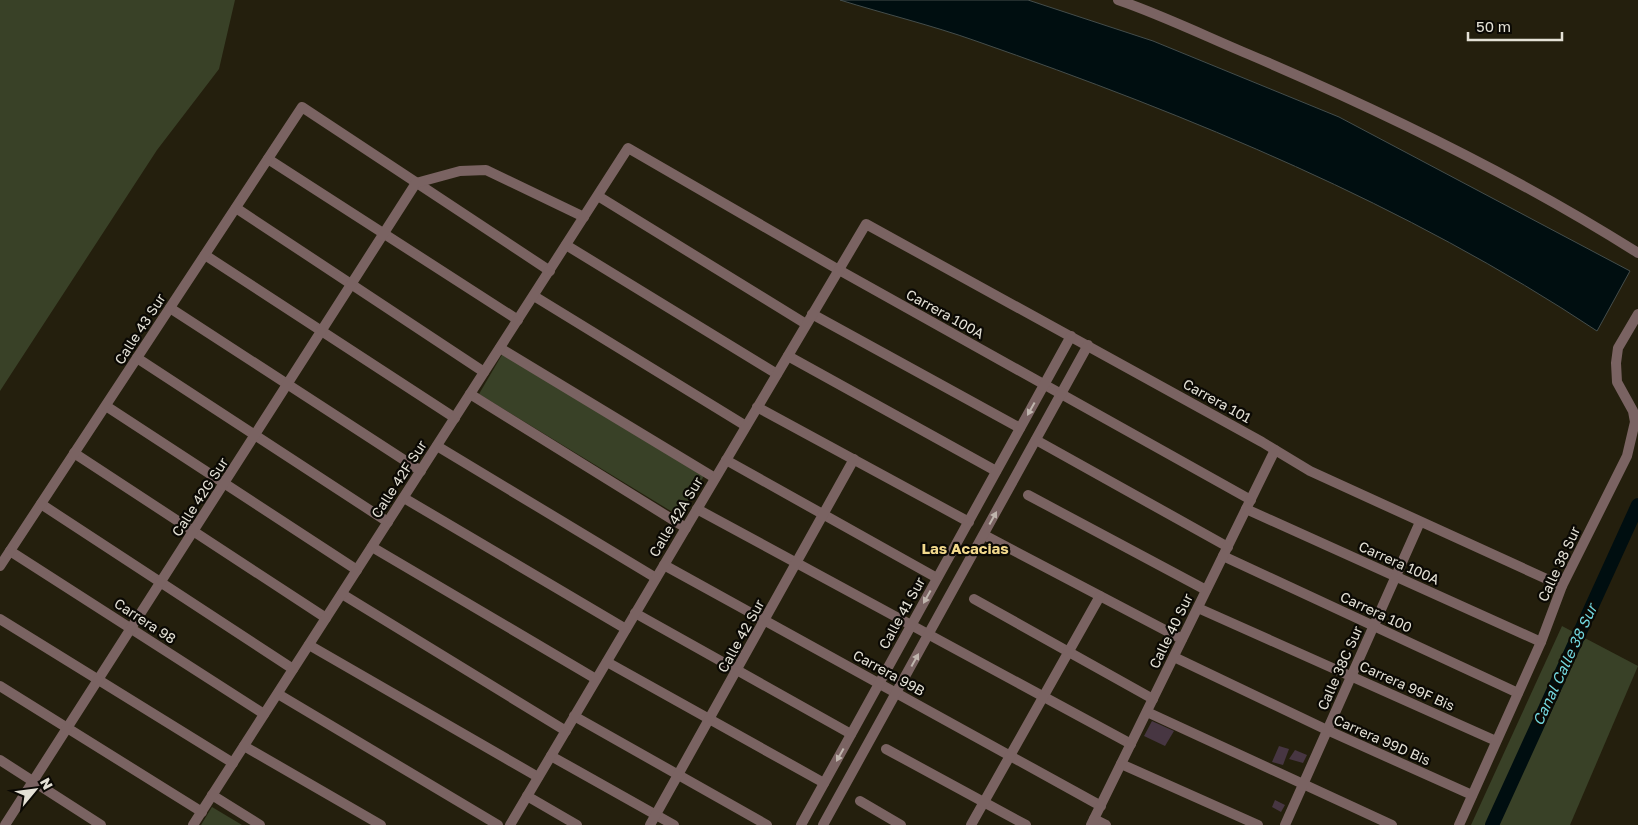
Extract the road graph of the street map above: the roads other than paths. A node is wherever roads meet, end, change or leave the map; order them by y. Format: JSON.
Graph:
{"nodes":[{"id":1,"x":1118,"y":0,"type":"edge"},
{"id":2,"x":628,"y":148,"type":"joint"},
{"id":3,"x":268,"y":160,"type":"junction"},
{"id":4,"x":416,"y":183,"type":"junction"},
{"id":5,"x":598,"y":196,"type":"junction"},
{"id":6,"x":236,"y":208,"type":"junction"},
{"id":7,"x":584,"y":217,"type":"junction"},
{"id":8,"x":866,"y":224,"type":"joint"},
{"id":9,"x":384,"y":234,"type":"junction"},
{"id":10,"x":566,"y":245,"type":"junction"},
{"id":11,"x":1638,"y":253,"type":"edge"},
{"id":12,"x":205,"y":255,"type":"junction"},
{"id":13,"x":839,"y":270,"type":"junction"},
{"id":14,"x":550,"y":271,"type":"junction"},
{"id":15,"x":352,"y":284,"type":"junction"},
{"id":16,"x":534,"y":296,"type":"junction"},
{"id":17,"x":170,"y":308,"type":"junction"},
{"id":18,"x":812,"y":314,"type":"junction"},
{"id":19,"x":1638,"y":314,"type":"edge"},
{"id":20,"x":518,"y":320,"type":"junction"},
{"id":21,"x":806,"y":324,"type":"junction"},
{"id":22,"x":322,"y":332,"type":"junction"},
{"id":23,"x":1071,"y":336,"type":"junction"},
{"id":24,"x":1088,"y":345,"type":"junction"},
{"id":25,"x":500,"y":348,"type":"junction"},
{"id":26,"x":788,"y":356,"type":"junction"},
{"id":27,"x":137,"y":358,"type":"junction"},
{"id":28,"x":484,"y":372,"type":"junction"},
{"id":29,"x":777,"y":374,"type":"junction"},
{"id":30,"x":288,"y":385,"type":"junction"},
{"id":31,"x":1044,"y":385,"type":"junction"},
{"id":32,"x":470,"y":394,"type":"junction"},
{"id":33,"x":1061,"y":395,"type":"junction"},
{"id":34,"x":106,"y":406,"type":"junction"},
{"id":35,"x":758,"y":407,"type":"junction"},
{"id":36,"x":455,"y":418,"type":"junction"},
{"id":37,"x":746,"y":426,"type":"junction"},
{"id":38,"x":1020,"y":428,"type":"junction"},
{"id":39,"x":256,"y":436,"type":"junction"},
{"id":40,"x":1036,"y":440,"type":"junction"},
{"id":41,"x":437,"y":446,"type":"junction"},
{"id":42,"x":1275,"y":450,"type":"junction"},
{"id":43,"x":74,"y":453,"type":"junction"},
{"id":44,"x":854,"y":459,"type":"junction"},
{"id":45,"x":726,"y":460,"type":"junction"},
{"id":46,"x":421,"y":471,"type":"junction"},
{"id":47,"x":996,"y":472,"type":"junction"},
{"id":48,"x":715,"y":478,"type":"junction"},
{"id":49,"x":225,"y":484,"type":"junction"},
{"id":50,"x":1028,"y":495,"type":"dead end"},
{"id":51,"x":404,"y":498,"type":"junction"},
{"id":52,"x":41,"y":504,"type":"junction"},
{"id":53,"x":1248,"y":504,"type":"junction"},
{"id":54,"x":697,"y":510,"type":"junction"},
{"id":55,"x":824,"y":515,"type":"junction"},
{"id":56,"x":388,"y":522,"type":"junction"},
{"id":57,"x":969,"y":522,"type":"junction"},
{"id":58,"x":1420,"y":522,"type":"junction"},
{"id":59,"x":686,"y":528,"type":"junction"},
{"id":60,"x":194,"y":532,"type":"junction"},
{"id":61,"x":984,"y":535,"type":"junction"},
{"id":62,"x":372,"y":547,"type":"junction"},
{"id":63,"x":10,"y":551,"type":"junction"},
{"id":64,"x":1225,"y":552,"type":"junction"},
{"id":65,"x":797,"y":564,"type":"junction"},
{"id":66,"x":664,"y":565,"type":"junction"},
{"id":67,"x":0,"y":566,"type":"edge"},
{"id":68,"x":357,"y":570,"type":"junction"},
{"id":69,"x":1396,"y":576,"type":"junction"},
{"id":70,"x":656,"y":578,"type":"junction"},
{"id":71,"x":937,"y":578,"type":"junction"},
{"id":72,"x":161,"y":583,"type":"junction"},
{"id":73,"x":1562,"y":586,"type":"junction"},
{"id":74,"x":1206,"y":590,"type":"junction"},
{"id":75,"x":342,"y":594,"type":"junction"},
{"id":76,"x":1100,"y":596,"type":"junction"},
{"id":77,"x":974,"y":599,"type":"dead end"},
{"id":78,"x":1198,"y":608,"type":"junction"},
{"id":79,"x":635,"y":613,"type":"junction"},
{"id":80,"x":326,"y":618,"type":"junction"},
{"id":81,"x":0,"y":619,"type":"edge"},
{"id":82,"x":765,"y":621,"type":"junction"},
{"id":83,"x":911,"y":625,"type":"junction"},
{"id":84,"x":1374,"y":626,"type":"junction"},
{"id":85,"x":132,"y":629,"type":"junction"},
{"id":86,"x":626,"y":629,"type":"junction"},
{"id":87,"x":928,"y":634,"type":"junction"},
{"id":88,"x":1182,"y":639,"type":"junction"},
{"id":89,"x":1541,"y":642,"type":"junction"},
{"id":90,"x":309,"y":645,"type":"junction"},
{"id":91,"x":1068,"y":652,"type":"junction"},
{"id":92,"x":1174,"y":657,"type":"junction"},
{"id":93,"x":606,"y":662,"type":"junction"},
{"id":94,"x":293,"y":669,"type":"junction"},
{"id":95,"x":737,"y":670,"type":"junction"},
{"id":96,"x":1351,"y":676,"type":"junction"},
{"id":97,"x":596,"y":679,"type":"junction"},
{"id":98,"x":99,"y":680,"type":"junction"},
{"id":99,"x":879,"y":684,"type":"junction"},
{"id":100,"x":0,"y":686,"type":"edge"},
{"id":101,"x":896,"y":693,"type":"junction"},
{"id":102,"x":1518,"y":693,"type":"junction"},
{"id":103,"x":278,"y":694,"type":"junction"},
{"id":104,"x":1043,"y":697,"type":"junction"},
{"id":105,"x":1153,"y":699,"type":"junction"},
{"id":106,"x":1147,"y":712,"type":"junction"},
{"id":107,"x":264,"y":714,"type":"junction"},
{"id":108,"x":574,"y":716,"type":"junction"},
{"id":109,"x":710,"y":719,"type":"junction"},
{"id":110,"x":68,"y":728,"type":"junction"},
{"id":111,"x":1327,"y":730,"type":"junction"},
{"id":112,"x":566,"y":731,"type":"junction"},
{"id":113,"x":851,"y":734,"type":"junction"},
{"id":114,"x":1496,"y":741,"type":"junction"},
{"id":115,"x":1131,"y":744,"type":"junction"},
{"id":116,"x":244,"y":746,"type":"junction"},
{"id":117,"x":886,"y":749,"type":"dead end"},
{"id":118,"x":551,"y":756,"type":"junction"},
{"id":119,"x":1010,"y":756,"type":"junction"},
{"id":120,"x":0,"y":760,"type":"edge"},
{"id":121,"x":233,"y":763,"type":"junction"},
{"id":122,"x":1121,"y":764,"type":"junction"},
{"id":123,"x":678,"y":775,"type":"junction"},
{"id":124,"x":538,"y":777,"type":"junction"},
{"id":125,"x":33,"y":782,"type":"junction"},
{"id":126,"x":824,"y":783,"type":"junction"},
{"id":127,"x":1303,"y":784,"type":"junction"},
{"id":128,"x":212,"y":795,"type":"junction"},
{"id":129,"x":1472,"y":795,"type":"junction"},
{"id":130,"x":527,"y":796,"type":"junction"},
{"id":131,"x":860,"y":801,"type":"dead end"},
{"id":132,"x":983,"y":802,"type":"junction"},
{"id":133,"x":1101,"y":806,"type":"junction"},
{"id":134,"x":202,"y":812,"type":"junction"},
{"id":135,"x":656,"y":815,"type":"junction"},
{"id":136,"x":1093,"y":822,"type":"edge"},
{"id":137,"x":5,"y":825,"type":"edge"},
{"id":138,"x":101,"y":825,"type":"edge"},
{"id":139,"x":193,"y":825,"type":"edge"},
{"id":140,"x":260,"y":825,"type":"edge"},
{"id":141,"x":381,"y":825,"type":"edge"},
{"id":142,"x":498,"y":825,"type":"edge"},
{"id":143,"x":510,"y":825,"type":"edge"},
{"id":144,"x":577,"y":825,"type":"edge"},
{"id":145,"x":650,"y":825,"type":"edge"},
{"id":146,"x":674,"y":825,"type":"edge"},
{"id":147,"x":767,"y":825,"type":"edge"},
{"id":148,"x":801,"y":825,"type":"edge"},
{"id":149,"x":823,"y":825,"type":"edge"},
{"id":150,"x":901,"y":825,"type":"edge"},
{"id":151,"x":971,"y":825,"type":"edge"},
{"id":152,"x":1026,"y":825,"type":"edge"},
{"id":153,"x":1106,"y":825,"type":"edge"},
{"id":154,"x":1258,"y":825,"type":"edge"},
{"id":155,"x":1285,"y":825,"type":"edge"},
{"id":156,"x":1392,"y":825,"type":"edge"},
{"id":157,"x":1459,"y":825,"type":"edge"}],
"edges":[{"from":1,"to":11,"type":"street"},
{"from":2,"to":5,"type":"street","name":"Calle 42F Sur"},
{"from":2,"to":13,"type":"street","name":"Carrera 100A"},
{"from":3,"to":4,"type":"street","name":"Calle 43 Sur"},
{"from":3,"to":6,"type":"street","name":"Calle 43 Sur"},
{"from":3,"to":9,"type":"street"},
{"from":4,"to":7,"type":"street"},
{"from":4,"to":9,"type":"street","name":"Calle 42G Sur"},
{"from":4,"to":14,"type":"street"},
{"from":5,"to":7,"type":"street","name":"Calle 42F Sur"},
{"from":5,"to":21,"type":"street"},
{"from":6,"to":12,"type":"street","name":"Calle 43 Sur"},
{"from":6,"to":15,"type":"street"},
{"from":7,"to":10,"type":"street","name":"Calle 42F Sur"},
{"from":8,"to":13,"type":"street","name":"Calle 42A Sur"},
{"from":8,"to":23,"type":"street","name":"Carrera 101"},
{"from":9,"to":15,"type":"street","name":"Calle 42G Sur"},
{"from":9,"to":20,"type":"street"},
{"from":10,"to":14,"type":"street","name":"Calle 42F Sur"},
{"from":10,"to":29,"type":"street"},
{"from":12,"to":17,"type":"street","name":"Calle 43 Sur"},
{"from":12,"to":22,"type":"street"},
{"from":13,"to":18,"type":"street","name":"Calle 42A Sur"},
{"from":13,"to":31,"type":"street","name":"Carrera 100A"},
{"from":14,"to":16,"type":"street","name":"Calle 42F Sur"},
{"from":15,"to":22,"type":"street","name":"Calle 42G Sur"},
{"from":15,"to":28,"type":"street"},
{"from":16,"to":20,"type":"street","name":"Calle 42F Sur"},
{"from":16,"to":37,"type":"street"},
{"from":17,"to":27,"type":"street","name":"Calle 43 Sur"},
{"from":17,"to":30,"type":"street"},
{"from":18,"to":21,"type":"street","name":"Calle 42A Sur"},
{"from":18,"to":38,"type":"street"},
{"from":19,"to":73,"type":"street","name":"Calle 38 Sur"},
{"from":20,"to":25,"type":"street","name":"Calle 42F Sur"},
{"from":21,"to":26,"type":"street","name":"Calle 42A Sur"},
{"from":22,"to":30,"type":"street","name":"Calle 42G Sur"},
{"from":22,"to":36,"type":"street"},
{"from":23,"to":24,"type":"street","name":"Carrera 101"},
{"from":23,"to":31,"type":"street","name":"Calle 41 Sur"},
{"from":24,"to":33,"type":"street"},
{"from":24,"to":42,"type":"street","name":"Carrera 101"},
{"from":25,"to":28,"type":"street","name":"Calle 42F Sur"},
{"from":25,"to":48,"type":"street"},
{"from":26,"to":29,"type":"street","name":"Calle 42A Sur"},
{"from":26,"to":47,"type":"street"},
{"from":27,"to":34,"type":"street","name":"Calle 43 Sur"},
{"from":27,"to":39,"type":"street"},
{"from":28,"to":32,"type":"street","name":"Calle 42F Sur"},
{"from":29,"to":35,"type":"street","name":"Calle 42A Sur"},
{"from":30,"to":39,"type":"street","name":"Calle 42G Sur"},
{"from":30,"to":46,"type":"street"},
{"from":31,"to":33,"type":"street","name":"Carrera 100A"},
{"from":31,"to":38,"type":"street","name":"Calle 41 Sur","one_way":true},
{"from":32,"to":36,"type":"street","name":"Calle 42F Sur"},
{"from":32,"to":59,"type":"street"},
{"from":33,"to":40,"type":"street"},
{"from":33,"to":53,"type":"street","name":"Carrera 100A"},
{"from":34,"to":43,"type":"street","name":"Calle 43 Sur"},
{"from":34,"to":49,"type":"street"},
{"from":35,"to":37,"type":"street","name":"Calle 42A Sur"},
{"from":35,"to":44,"type":"street"},
{"from":36,"to":41,"type":"street","name":"Calle 42F Sur"},
{"from":37,"to":45,"type":"street","name":"Calle 42A Sur"},
{"from":38,"to":47,"type":"street","name":"Calle 41 Sur"},
{"from":39,"to":49,"type":"street","name":"Calle 42G Sur"},
{"from":39,"to":56,"type":"street"},
{"from":61,"to":40,"type":"street","one_way":true},
{"from":40,"to":64,"type":"street","name":"Carrera 100"},
{"from":41,"to":46,"type":"street","name":"Calle 42F Sur"},
{"from":41,"to":70,"type":"street"},
{"from":42,"to":53,"type":"street","name":"Calle 40 Sur"},
{"from":42,"to":58,"type":"street","name":"Carrera 101"},
{"from":43,"to":52,"type":"street","name":"Calle 43 Sur"},
{"from":43,"to":60,"type":"street"},
{"from":44,"to":55,"type":"street","name":"Calle 42 Sur"},
{"from":44,"to":57,"type":"street"},
{"from":45,"to":48,"type":"street","name":"Calle 42A Sur"},
{"from":45,"to":55,"type":"street"},
{"from":46,"to":51,"type":"street","name":"Calle 42F Sur"},
{"from":47,"to":57,"type":"street","name":"Calle 41 Sur"},
{"from":48,"to":54,"type":"street","name":"Calle 42A Sur"},
{"from":49,"to":60,"type":"street","name":"Calle 42G Sur"},
{"from":49,"to":68,"type":"street"},
{"from":50,"to":74,"type":"street"},
{"from":51,"to":56,"type":"street","name":"Calle 42F Sur"},
{"from":51,"to":86,"type":"street"},
{"from":52,"to":63,"type":"street","name":"Calle 43 Sur"},
{"from":52,"to":72,"type":"street"},
{"from":53,"to":64,"type":"street","name":"Calle 40 Sur"},
{"from":53,"to":69,"type":"street","name":"Carrera 100A"},
{"from":54,"to":59,"type":"street","name":"Calle 42A Sur"},
{"from":54,"to":65,"type":"street"},
{"from":55,"to":65,"type":"street","name":"Calle 42 Sur"},
{"from":55,"to":71,"type":"street"},
{"from":56,"to":62,"type":"street","name":"Calle 42F Sur"},
{"from":57,"to":71,"type":"street","name":"Calle 41 Sur"},
{"from":58,"to":69,"type":"street","name":"Calle 38C Sur"},
{"from":58,"to":73,"type":"street","name":"Carrera 101"},
{"from":59,"to":66,"type":"street","name":"Calle 42A Sur"},
{"from":60,"to":72,"type":"street","name":"Calle 42G Sur"},
{"from":60,"to":80,"type":"street"},
{"from":61,"to":76,"type":"street"},
{"from":61,"to":87,"type":"street"},
{"from":62,"to":68,"type":"street","name":"Calle 42F Sur"},
{"from":62,"to":97,"type":"street"},
{"from":63,"to":67,"type":"street","name":"Calle 43 Sur"},
{"from":63,"to":85,"type":"street","name":"Carrera 98"},
{"from":64,"to":74,"type":"street","name":"Calle 40 Sur"},
{"from":64,"to":84,"type":"street","name":"Carrera 100"},
{"from":65,"to":82,"type":"street","name":"Calle 42 Sur"},
{"from":65,"to":83,"type":"street"},
{"from":66,"to":70,"type":"street","name":"Calle 42A Sur"},
{"from":66,"to":82,"type":"street","name":"Carrera 99B"},
{"from":68,"to":75,"type":"street","name":"Calle 42F Sur"},
{"from":69,"to":84,"type":"street","name":"Calle 38C Sur"},
{"from":69,"to":89,"type":"street","name":"Carrera 100A"},
{"from":70,"to":79,"type":"street","name":"Calle 42A Sur"},
{"from":71,"to":83,"type":"street","name":"Calle 41 Sur","one_way":true},
{"from":72,"to":85,"type":"street","name":"Calle 42G Sur"},
{"from":72,"to":94,"type":"street"},
{"from":73,"to":89,"type":"street","name":"Calle 38 Sur"},
{"from":74,"to":78,"type":"street","name":"Calle 40 Sur"},
{"from":75,"to":80,"type":"street","name":"Calle 42F Sur"},
{"from":75,"to":112,"type":"street"},
{"from":76,"to":88,"type":"street"},
{"from":76,"to":91,"type":"street"},
{"from":77,"to":91,"type":"street"},
{"from":78,"to":88,"type":"street","name":"Calle 40 Sur"},
{"from":78,"to":96,"type":"street","name":"Carrera 99F Bis"},
{"from":79,"to":86,"type":"street","name":"Calle 42A Sur"},
{"from":79,"to":95,"type":"street"},
{"from":80,"to":90,"type":"street","name":"Calle 42F Sur"},
{"from":81,"to":98,"type":"street"},
{"from":82,"to":95,"type":"street","name":"Calle 42 Sur"},
{"from":82,"to":99,"type":"street","name":"Carrera 99B"},
{"from":83,"to":87,"type":"street"},
{"from":83,"to":99,"type":"street","name":"Calle 41 Sur"},
{"from":84,"to":96,"type":"street","name":"Calle 38C Sur"},
{"from":84,"to":102,"type":"street","name":"Carrera 100"},
{"from":85,"to":98,"type":"street","name":"Calle 42G Sur"},
{"from":85,"to":107,"type":"street","name":"Carrera 98"},
{"from":86,"to":93,"type":"street","name":"Calle 42A Sur"},
{"from":101,"to":87,"type":"street","one_way":true},
{"from":87,"to":104,"type":"street"},
{"from":88,"to":92,"type":"street","name":"Calle 40 Sur"},
{"from":89,"to":102,"type":"street","name":"Calle 38 Sur"},
{"from":90,"to":94,"type":"street","name":"Calle 42F Sur"},
{"from":90,"to":124,"type":"street"},
{"from":91,"to":104,"type":"street"},
{"from":91,"to":105,"type":"street"},
{"from":92,"to":105,"type":"street","name":"Calle 40 Sur"},
{"from":92,"to":111,"type":"street","name":"Carrera 99D Bis"},
{"from":93,"to":97,"type":"street","name":"Calle 42A Sur"},
{"from":93,"to":109,"type":"street"},
{"from":94,"to":103,"type":"street","name":"Calle 42F Sur"},
{"from":95,"to":109,"type":"street","name":"Calle 42 Sur"},
{"from":95,"to":113,"type":"street"},
{"from":96,"to":111,"type":"street","name":"Calle 38C Sur"},
{"from":96,"to":114,"type":"street","name":"Carrera 99F Bis"},
{"from":97,"to":108,"type":"street","name":"Calle 42A Sur"},
{"from":98,"to":110,"type":"street","name":"Calle 42G Sur"},
{"from":98,"to":121,"type":"street"},
{"from":99,"to":101,"type":"street","name":"Carrera 99B"},
{"from":99,"to":113,"type":"street","name":"Calle 41 Sur"},
{"from":100,"to":110,"type":"street"},
{"from":101,"to":119,"type":"street","name":"Carrera 99B"},
{"from":101,"to":149,"type":"street"},
{"from":102,"to":114,"type":"street","name":"Calle 38 Sur"},
{"from":103,"to":107,"type":"street","name":"Calle 42F Sur"},
{"from":103,"to":142,"type":"street"},
{"from":104,"to":115,"type":"street"},
{"from":104,"to":119,"type":"street"},
{"from":105,"to":106,"type":"street","name":"Calle 40 Sur"},
{"from":106,"to":115,"type":"street","name":"Calle 40 Sur"},
{"from":106,"to":127,"type":"street"},
{"from":107,"to":116,"type":"street","name":"Calle 42F Sur"},
{"from":108,"to":112,"type":"street","name":"Calle 42A Sur"},
{"from":108,"to":123,"type":"street"},
{"from":109,"to":123,"type":"street","name":"Calle 42 Sur"},
{"from":109,"to":126,"type":"street"},
{"from":110,"to":125,"type":"street","name":"Calle 42G Sur"},
{"from":110,"to":134,"type":"street"},
{"from":111,"to":127,"type":"street","name":"Calle 38C Sur"},
{"from":111,"to":129,"type":"street","name":"Carrera 99D Bis"},
{"from":112,"to":118,"type":"street","name":"Calle 42A Sur"},
{"from":113,"to":126,"type":"street","name":"Calle 41 Sur","one_way":true},
{"from":114,"to":129,"type":"street","name":"Calle 38 Sur"},
{"from":115,"to":122,"type":"street","name":"Calle 40 Sur"},
{"from":116,"to":121,"type":"street","name":"Calle 42F Sur"},
{"from":116,"to":141,"type":"street"},
{"from":117,"to":132,"type":"street"},
{"from":118,"to":124,"type":"street","name":"Calle 42A Sur"},
{"from":118,"to":135,"type":"street"},
{"from":119,"to":132,"type":"street"},
{"from":119,"to":133,"type":"street","name":"Carrera 99B"},
{"from":120,"to":125,"type":"street"},
{"from":121,"to":128,"type":"street","name":"Calle 42F Sur"},
{"from":122,"to":133,"type":"street","name":"Calle 40 Sur"},
{"from":122,"to":154,"type":"street"},
{"from":123,"to":135,"type":"street","name":"Calle 42 Sur"},
{"from":123,"to":147,"type":"street"},
{"from":124,"to":130,"type":"street","name":"Calle 42A Sur"},
{"from":125,"to":137,"type":"street","name":"Calle 42G Sur"},
{"from":125,"to":138,"type":"street"},
{"from":126,"to":148,"type":"street","name":"Calle 41 Sur"},
{"from":127,"to":155,"type":"street","name":"Calle 38C Sur"},
{"from":127,"to":156,"type":"street"},
{"from":128,"to":134,"type":"street","name":"Calle 42F Sur"},
{"from":128,"to":140,"type":"street"},
{"from":129,"to":157,"type":"street","name":"Calle 38 Sur"},
{"from":130,"to":143,"type":"street","name":"Calle 42A Sur"},
{"from":130,"to":144,"type":"street"},
{"from":131,"to":150,"type":"street"},
{"from":132,"to":151,"type":"street"},
{"from":132,"to":152,"type":"street"},
{"from":133,"to":136,"type":"street","name":"Calle 40 Sur"},
{"from":134,"to":139,"type":"street","name":"Calle 42F Sur"},
{"from":135,"to":145,"type":"street","name":"Calle 42 Sur"},
{"from":135,"to":146,"type":"street"},
{"from":136,"to":153,"type":"street"}]}
